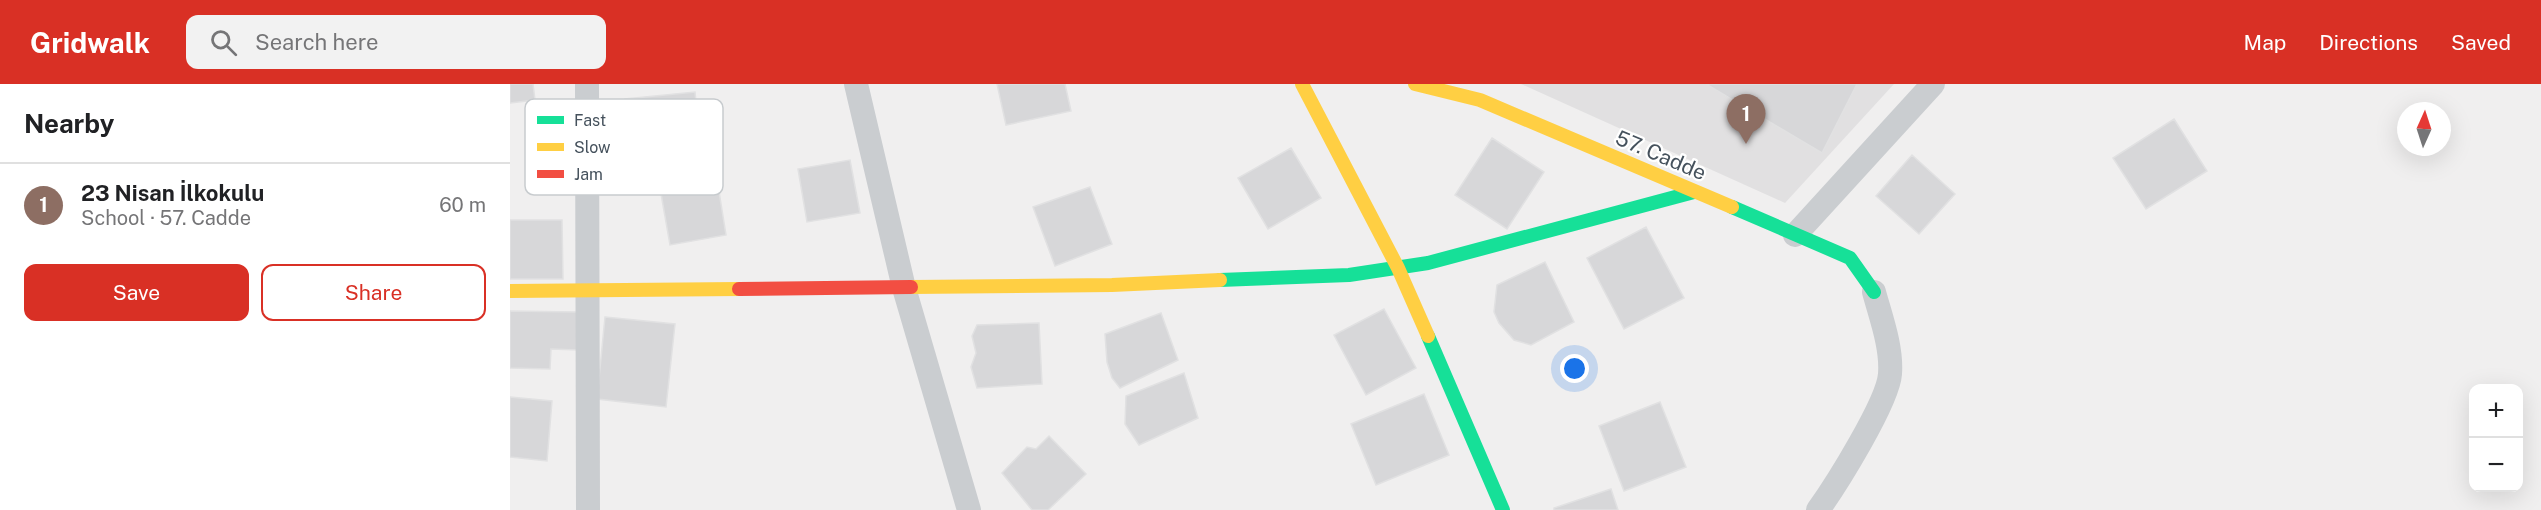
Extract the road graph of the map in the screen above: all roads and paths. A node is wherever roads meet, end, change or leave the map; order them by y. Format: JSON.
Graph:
{"nodes":[{"id":1,"x":587,"y":84,"type":"edge"},
{"id":2,"x":856,"y":84,"type":"edge"},
{"id":3,"x":1302,"y":84,"type":"edge"},
{"id":4,"x":1415,"y":84,"type":"edge"},
{"id":5,"x":1933,"y":84,"type":"edge"},
{"id":6,"x":587,"y":99,"type":"edge"},
{"id":7,"x":1694,"y":192,"type":"junction"},
{"id":8,"x":586,"y":195,"type":"edge"},
{"id":9,"x":1795,"y":235,"type":"junction"},
{"id":10,"x":1398,"y":268,"type":"junction"},
{"id":11,"x":904,"y":288,"type":"junction"},
{"id":12,"x":510,"y":291,"type":"edge"},
{"id":13,"x":589,"y":292,"type":"junction"},
{"id":14,"x":1874,"y":292,"type":"joint"},
{"id":15,"x":588,"y":510,"type":"edge"},
{"id":16,"x":969,"y":510,"type":"edge"},
{"id":17,"x":1503,"y":510,"type":"edge"},
{"id":18,"x":1818,"y":510,"type":"edge"}],
"edges":[{"from":1,"to":6,"type":"street"},
{"from":2,"to":11,"type":"street"},
{"from":3,"to":10,"type":"street"},
{"from":4,"to":7,"type":"street","name":"57. Cadde"},
{"from":5,"to":9,"type":"street"},
{"from":7,"to":9,"type":"street","name":"57. Cadde"},
{"from":7,"to":10,"type":"street"},
{"from":8,"to":13,"type":"street"},
{"from":9,"to":14,"type":"street","name":"57. Cadde"},
{"from":10,"to":11,"type":"street"},
{"from":10,"to":17,"type":"street"},
{"from":11,"to":13,"type":"street"},
{"from":11,"to":16,"type":"street"},
{"from":12,"to":13,"type":"street"},
{"from":13,"to":15,"type":"street"},
{"from":14,"to":18,"type":"street"}]}
